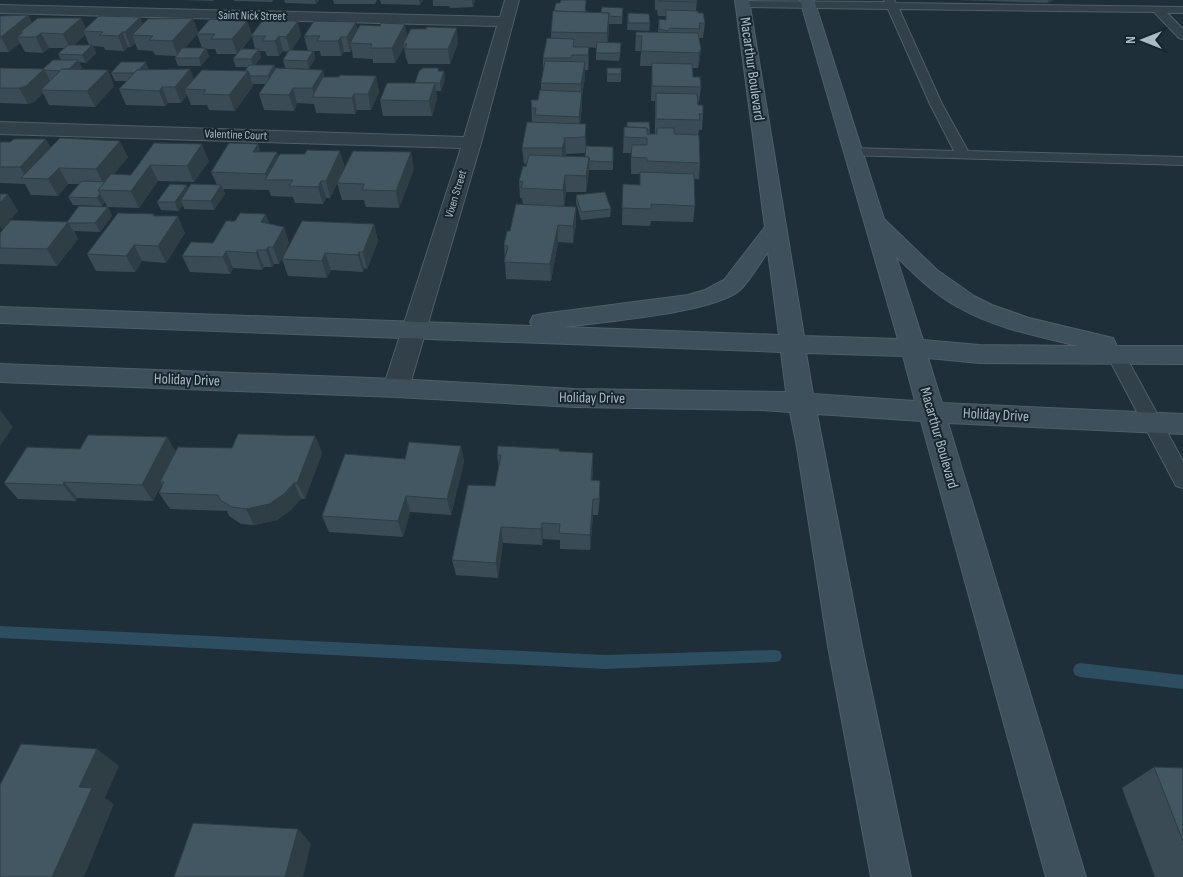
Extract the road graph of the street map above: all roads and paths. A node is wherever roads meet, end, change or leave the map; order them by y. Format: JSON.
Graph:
{"nodes":[{"id":1,"x":512,"y":0,"type":"edge"},
{"id":2,"x":742,"y":2,"type":"edge"},
{"id":3,"x":808,"y":3,"type":"edge"},
{"id":4,"x":890,"y":3,"type":"edge"},
{"id":5,"x":0,"y":9,"type":"edge"},
{"id":6,"x":1157,"y":10,"type":"junction"},
{"id":7,"x":1183,"y":10,"type":"edge"},
{"id":8,"x":504,"y":22,"type":"junction"},
{"id":9,"x":1183,"y":36,"type":"edge"},
{"id":10,"x":0,"y":128,"type":"edge"},
{"id":11,"x":472,"y":143,"type":"junction"},
{"id":12,"x":852,"y":152,"type":"junction"},
{"id":13,"x":963,"y":155,"type":"junction"},
{"id":14,"x":1183,"y":160,"type":"edge"},
{"id":15,"x":872,"y":219,"type":"junction"},
{"id":16,"x":775,"y":228,"type":"junction"},
{"id":17,"x":0,"y":315,"type":"edge"},
{"id":18,"x":414,"y":330,"type":"junction"},
{"id":19,"x":472,"y":332,"type":"junction"},
{"id":20,"x":794,"y":343,"type":"junction"},
{"id":21,"x":913,"y":348,"type":"junction"},
{"id":22,"x":1116,"y":354,"type":"junction"},
{"id":23,"x":1144,"y":355,"type":"junction"},
{"id":24,"x":1183,"y":355,"type":"edge"},
{"id":25,"x":0,"y":373,"type":"edge"},
{"id":26,"x":396,"y":388,"type":"junction"},
{"id":27,"x":801,"y":402,"type":"junction"},
{"id":28,"x":931,"y":412,"type":"junction"},
{"id":29,"x":1152,"y":422,"type":"junction"},
{"id":30,"x":1183,"y":424,"type":"edge"},
{"id":31,"x":1183,"y":480,"type":"edge"},
{"id":32,"x":891,"y":877,"type":"edge"},
{"id":33,"x":1066,"y":877,"type":"edge"}],
"edges":[{"from":1,"to":8,"type":"street","name":"Vixen Street"},
{"from":2,"to":3,"type":"lane"},
{"from":2,"to":16,"type":"street","name":"Macarthur Boulevard"},
{"from":3,"to":4,"type":"lane"},
{"from":3,"to":12,"type":"street","name":"Macarthur Boulevard"},
{"from":4,"to":6,"type":"lane"},
{"from":4,"to":13,"type":"lane"},
{"from":5,"to":8,"type":"street","name":"Saint Nick Street"},
{"from":6,"to":7,"type":"lane"},
{"from":6,"to":9,"type":"lane"},
{"from":8,"to":11,"type":"street","name":"Vixen Street"},
{"from":10,"to":11,"type":"street","name":"Valentine Court"},
{"from":11,"to":18,"type":"street","name":"Vixen Street"},
{"from":12,"to":13,"type":"lane"},
{"from":12,"to":15,"type":"street","name":"Macarthur Boulevard"},
{"from":13,"to":14,"type":"lane"},
{"from":15,"to":21,"type":"street","name":"Macarthur Boulevard"},
{"from":15,"to":23,"type":"street"},
{"from":16,"to":19,"type":"street"},
{"from":16,"to":20,"type":"street","name":"Macarthur Boulevard"},
{"from":17,"to":18,"type":"street"},
{"from":18,"to":19,"type":"street"},
{"from":18,"to":26,"type":"street","name":"Vixen Street"},
{"from":19,"to":20,"type":"street"},
{"from":20,"to":21,"type":"street"},
{"from":20,"to":27,"type":"street","name":"Macarthur Boulevard"},
{"from":21,"to":22,"type":"street"},
{"from":21,"to":28,"type":"street","name":"Macarthur Boulevard"},
{"from":22,"to":23,"type":"street"},
{"from":22,"to":29,"type":"lane"},
{"from":23,"to":24,"type":"street"},
{"from":25,"to":26,"type":"street","name":"Holiday Drive"},
{"from":26,"to":27,"type":"street","name":"Holiday Drive"},
{"from":27,"to":28,"type":"street","name":"Holiday Drive"},
{"from":27,"to":32,"type":"street","name":"Macarthur Boulevard"},
{"from":28,"to":29,"type":"street","name":"Holiday Drive"},
{"from":28,"to":33,"type":"street","name":"Macarthur Boulevard"},
{"from":29,"to":30,"type":"street","name":"Holiday Drive"},
{"from":29,"to":31,"type":"lane"}]}
